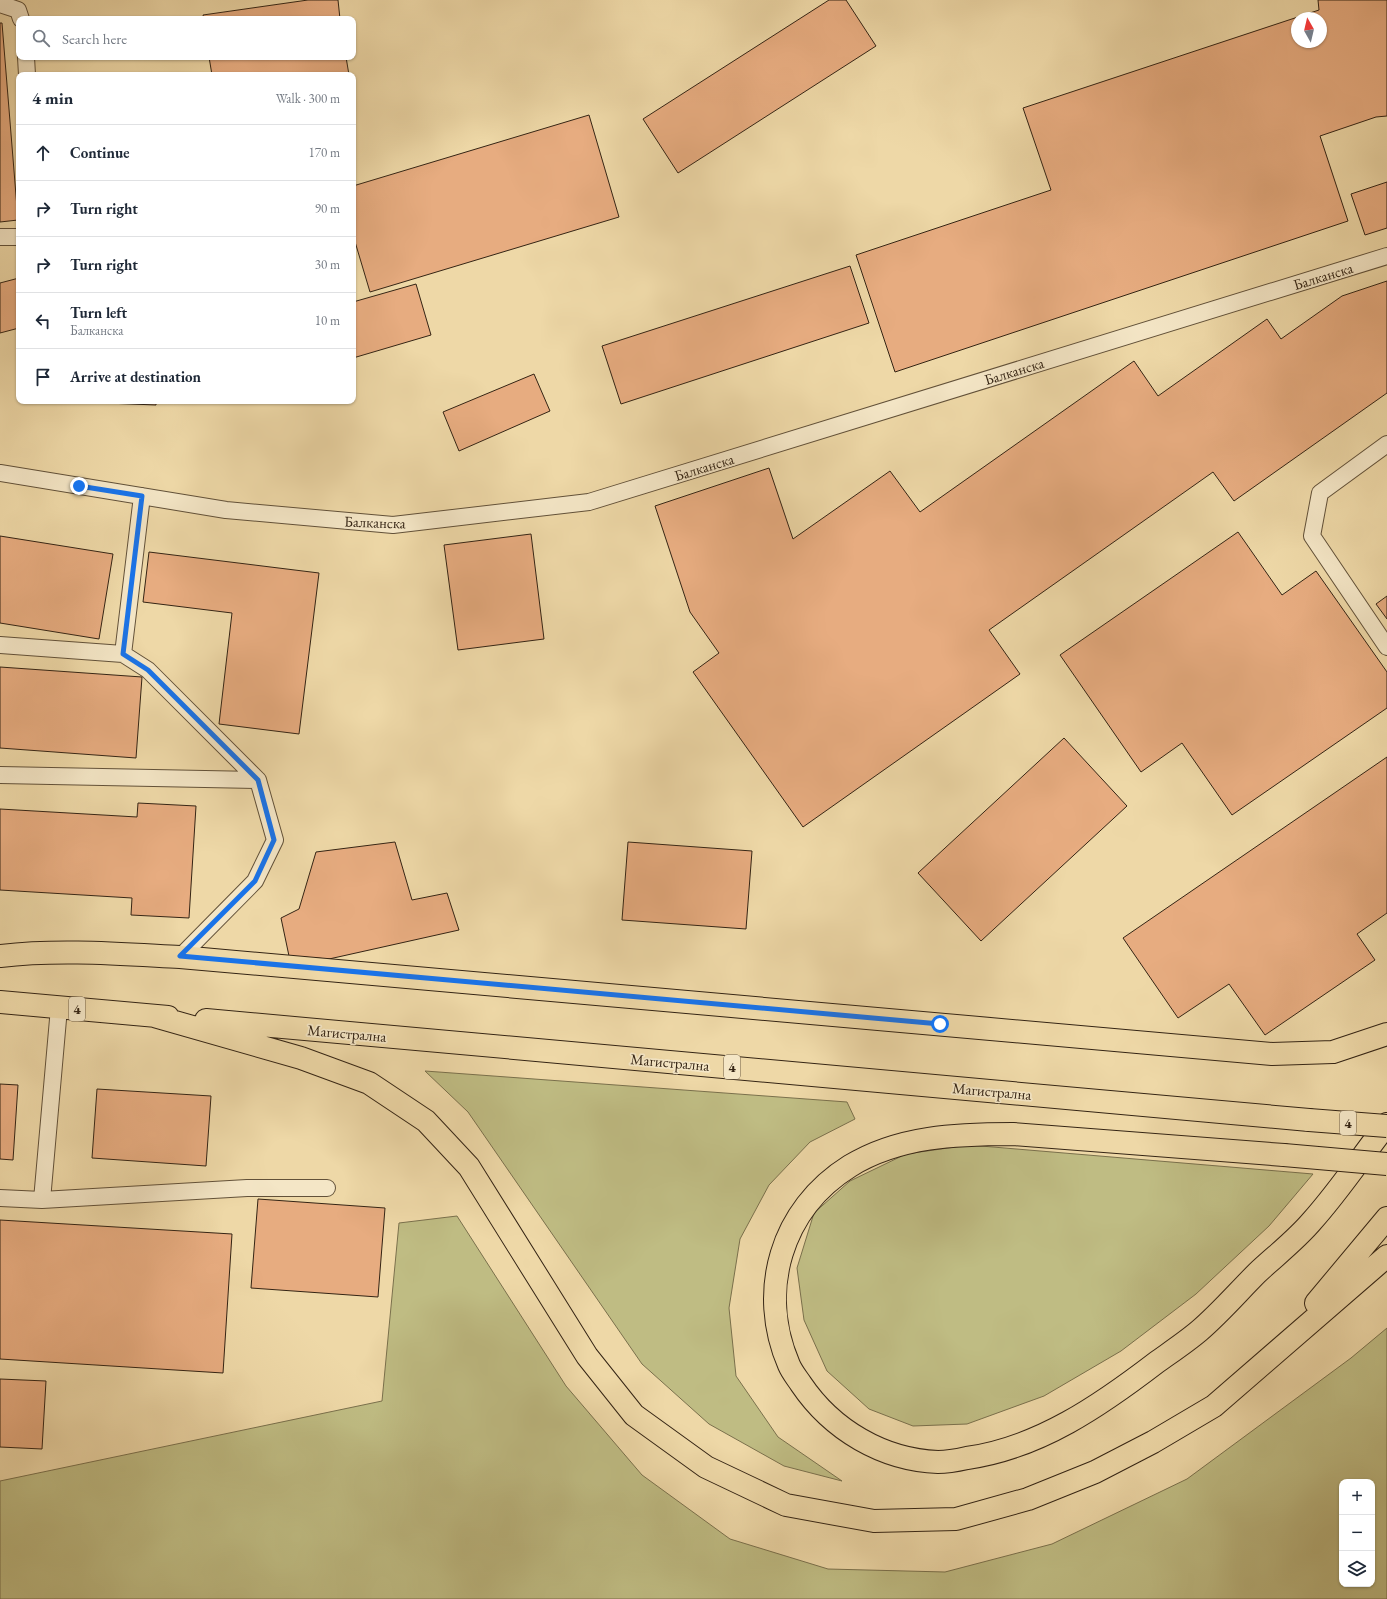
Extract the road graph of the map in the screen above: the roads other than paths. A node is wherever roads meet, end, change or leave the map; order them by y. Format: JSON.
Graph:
{"nodes":[{"id":1,"x":0,"y":4,"type":"edge"},
{"id":2,"x":20,"y":16,"type":"edge"},
{"id":3,"x":26,"y":60,"type":"edge"},
{"id":4,"x":27,"y":72,"type":"edge"},
{"id":5,"x":16,"y":236,"type":"edge"},
{"id":6,"x":0,"y":237,"type":"edge"},
{"id":7,"x":1387,"y":256,"type":"edge"},
{"id":8,"x":1387,"y":444,"type":"edge"},
{"id":9,"x":0,"y":473,"type":"edge"},
{"id":10,"x":142,"y":496,"type":"junction"},
{"id":11,"x":0,"y":645,"type":"edge"},
{"id":12,"x":1387,"y":647,"type":"edge"},
{"id":13,"x":123,"y":654,"type":"junction"},
{"id":14,"x":0,"y":775,"type":"edge"},
{"id":15,"x":258,"y":780,"type":"junction"},
{"id":16,"x":0,"y":956,"type":"edge"},
{"id":17,"x":180,"y":956,"type":"junction"},
{"id":18,"x":0,"y":1002,"type":"edge"},
{"id":19,"x":59,"y":1008,"type":"junction"},
{"id":20,"x":154,"y":1016,"type":"junction"},
{"id":21,"x":1387,"y":1034,"type":"edge"},
{"id":22,"x":1387,"y":1125,"type":"edge"},
{"id":23,"x":1387,"y":1164,"type":"edge"},
{"id":24,"x":327,"y":1188,"type":"dead end"},
{"id":25,"x":0,"y":1198,"type":"edge"},
{"id":26,"x":42,"y":1200,"type":"junction"},
{"id":27,"x":1387,"y":1218,"type":"edge"},
{"id":28,"x":1387,"y":1256,"type":"edge"},
{"id":29,"x":1275,"y":1354,"type":"junction"}],
"edges":[{"from":1,"to":2,"type":"lane"},
{"from":3,"to":4,"type":"lane"},
{"from":5,"to":6,"type":"lane"},
{"from":7,"to":10,"type":"lane","name":"Балканска"},
{"from":8,"to":12,"type":"lane"},
{"from":9,"to":10,"type":"lane","name":"Балканска"},
{"from":10,"to":13,"type":"lane"},
{"from":11,"to":13,"type":"lane"},
{"from":13,"to":15,"type":"lane"},
{"from":14,"to":15,"type":"lane"},
{"from":15,"to":17,"type":"lane"},
{"from":16,"to":17,"type":"main road"},
{"from":17,"to":21,"type":"main road"},
{"from":18,"to":19,"type":"main road","name":"Магистрална","number":"4"},
{"from":19,"to":20,"type":"main road","name":"Магистрална","number":"4"},
{"from":19,"to":26,"type":"lane"},
{"from":20,"to":22,"type":"main road","name":"Магистрална","number":"4","bridge":true},
{"from":20,"to":29,"type":"main road"},
{"from":22,"to":23,"type":"main road","bridge":true},
{"from":24,"to":26,"type":"lane"},
{"from":25,"to":26,"type":"lane"},
{"from":27,"to":29,"type":"main road"},
{"from":28,"to":29,"type":"main road"}]}
